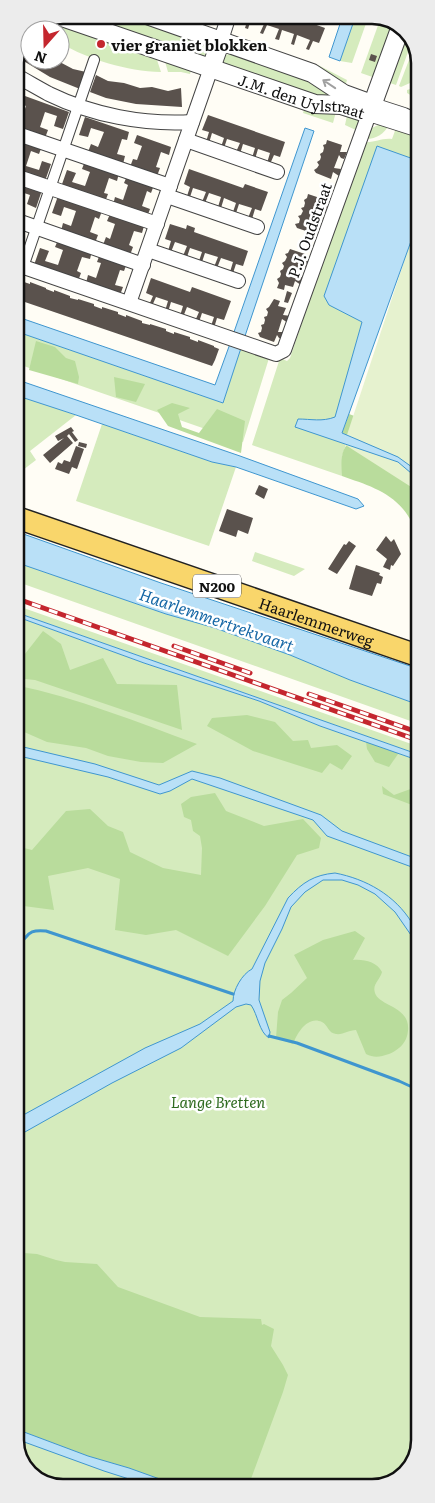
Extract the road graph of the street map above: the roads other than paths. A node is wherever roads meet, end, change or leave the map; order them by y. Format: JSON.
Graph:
{"nodes":[{"id":1,"x":82,"y":24,"type":"edge"},
{"id":2,"x":174,"y":24,"type":"edge"},
{"id":3,"x":224,"y":24,"type":"edge"},
{"id":4,"x":398,"y":33,"type":"edge"},
{"id":5,"x":221,"y":40,"type":"junction"},
{"id":6,"x":94,"y":60,"type":"dead end"},
{"id":7,"x":211,"y":68,"type":"junction"},
{"id":8,"x":24,"y":80,"type":"edge"},
{"id":9,"x":78,"y":105,"type":"junction"},
{"id":10,"x":371,"y":109,"type":"junction"},
{"id":11,"x":411,"y":118,"type":"edge"},
{"id":12,"x":192,"y":122,"type":"junction"},
{"id":13,"x":411,"y":126,"type":"edge"},
{"id":14,"x":24,"y":136,"type":"edge"},
{"id":15,"x":186,"y":140,"type":"junction"},
{"id":16,"x":63,"y":149,"type":"junction"},
{"id":17,"x":277,"y":172,"type":"dead end"},
{"id":18,"x":24,"y":179,"type":"edge"},
{"id":19,"x":54,"y":190,"type":"junction"},
{"id":20,"x":168,"y":191,"type":"junction"},
{"id":21,"x":24,"y":223,"type":"edge"},
{"id":22,"x":157,"y":224,"type":"junction"},
{"id":23,"x":257,"y":227,"type":"dead end"},
{"id":24,"x":41,"y":229,"type":"junction"},
{"id":25,"x":148,"y":250,"type":"junction"},
{"id":26,"x":24,"y":257,"type":"edge"},
{"id":27,"x":143,"y":265,"type":"junction"},
{"id":28,"x":24,"y":267,"type":"edge"},
{"id":29,"x":238,"y":281,"type":"dead end"},
{"id":30,"x":130,"y":304,"type":"junction"},
{"id":31,"x":24,"y":506,"type":"edge"},
{"id":32,"x":24,"y":520,"type":"edge"},
{"id":33,"x":411,"y":638,"type":"edge"},
{"id":34,"x":411,"y":653,"type":"edge"}],
"edges":[{"from":1,"to":7,"type":"street","name":"J.M. den Uylstraat"},
{"from":2,"to":5,"type":"street","name":"J.M. den Uylstraat"},
{"from":3,"to":5,"type":"street"},
{"from":4,"to":10,"type":"street"},
{"from":5,"to":7,"type":"street"},
{"from":10,"to":5,"type":"street","name":"J.M. den Uylstraat","one_way":true},
{"from":6,"to":9,"type":"street"},
{"from":7,"to":10,"type":"street","name":"J.M. den Uylstraat"},
{"from":7,"to":12,"type":"street"},
{"from":8,"to":9,"type":"street"},
{"from":9,"to":12,"type":"street"},
{"from":9,"to":16,"type":"street"},
{"from":10,"to":11,"type":"street"},
{"from":10,"to":13,"type":"street"},
{"from":10,"to":30,"type":"street","name":"P.J. Oudstraat"},
{"from":12,"to":15,"type":"street"},
{"from":14,"to":16,"type":"street"},
{"from":15,"to":17,"type":"street"},
{"from":15,"to":20,"type":"street"},
{"from":16,"to":19,"type":"street"},
{"from":16,"to":20,"type":"street"},
{"from":18,"to":19,"type":"street"},
{"from":19,"to":22,"type":"street"},
{"from":19,"to":24,"type":"street"},
{"from":20,"to":22,"type":"street"},
{"from":20,"to":23,"type":"street"},
{"from":21,"to":24,"type":"street"},
{"from":22,"to":25,"type":"street"},
{"from":24,"to":26,"type":"street"},
{"from":24,"to":27,"type":"street"},
{"from":25,"to":27,"type":"street"},
{"from":25,"to":29,"type":"street"},
{"from":27,"to":30,"type":"street"},
{"from":28,"to":30,"type":"street"},
{"from":31,"to":33,"type":"main road","name":"Haarlemmerweg","number":"N200"},
{"from":32,"to":34,"type":"main road","name":"Haarlemmerweg","number":"N200"}]}
